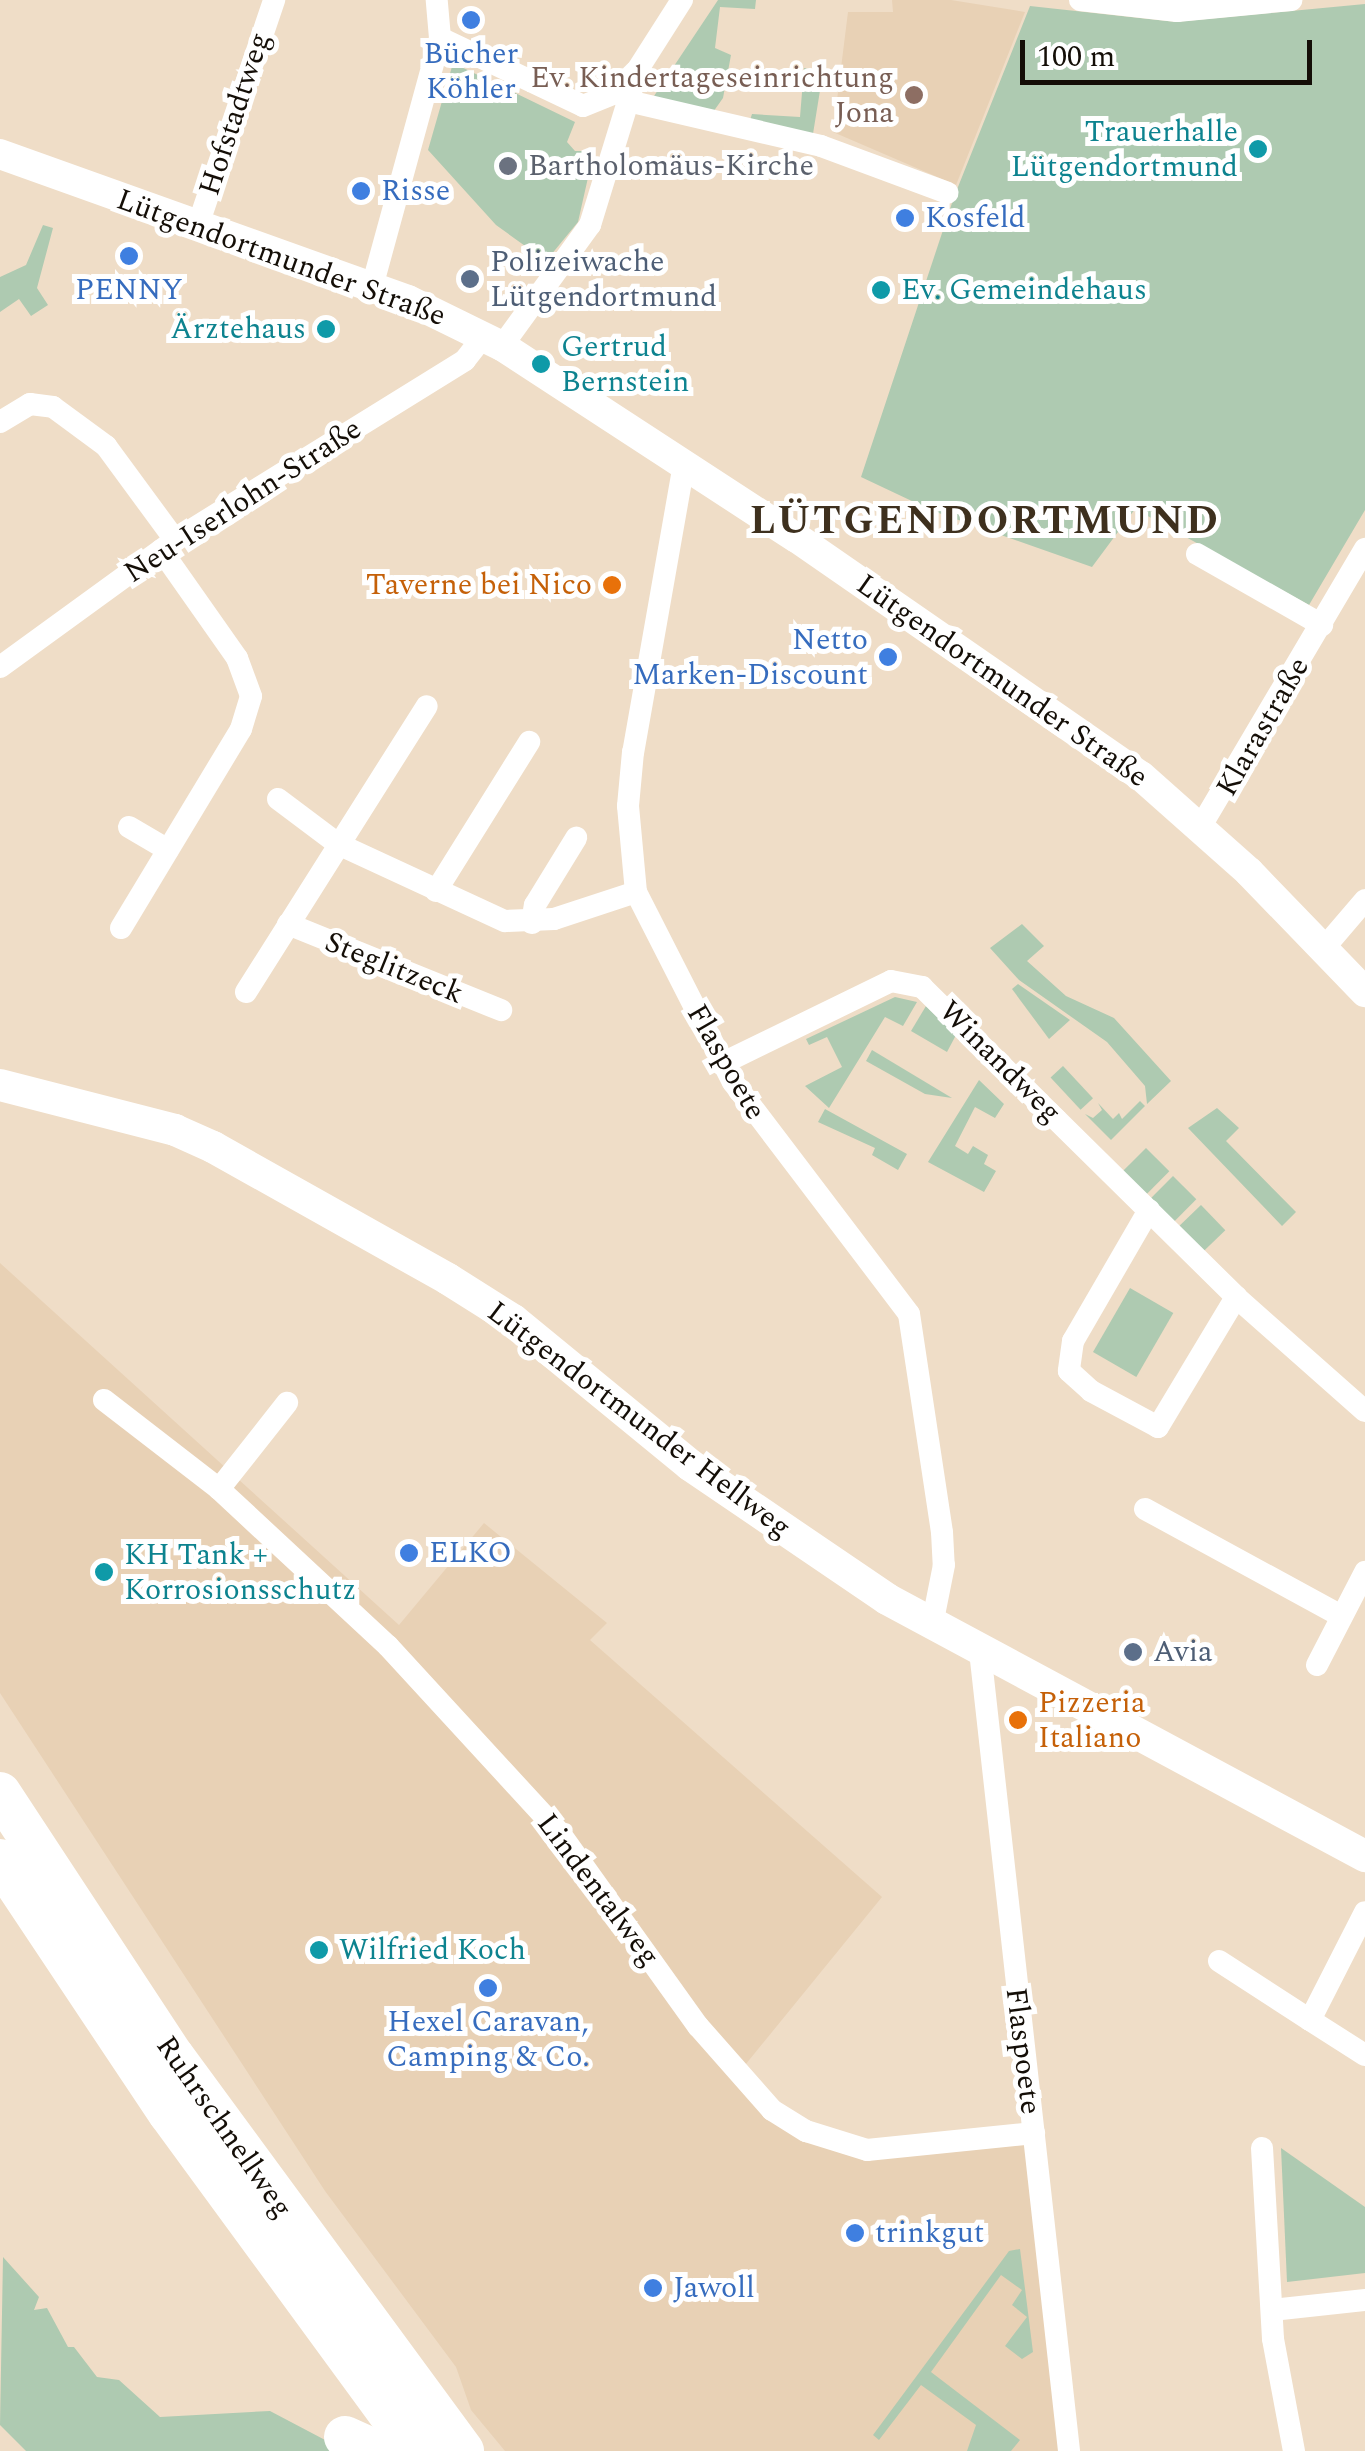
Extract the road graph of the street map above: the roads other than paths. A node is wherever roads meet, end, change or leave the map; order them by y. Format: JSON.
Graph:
{"nodes":[{"id":1,"x":274,"y":0,"type":"edge"},
{"id":2,"x":436,"y":0,"type":"edge"},
{"id":3,"x":682,"y":0,"type":"edge"},
{"id":4,"x":1080,"y":0,"type":"edge"},
{"id":5,"x":1291,"y":0,"type":"edge"},
{"id":6,"x":440,"y":38,"type":"junction"},
{"id":7,"x":638,"y":69,"type":"junction"},
{"id":8,"x":628,"y":101,"type":"junction"},
{"id":9,"x":584,"y":106,"type":"junction"},
{"id":10,"x":0,"y":154,"type":"edge"},
{"id":11,"x":610,"y":167,"type":"junction"},
{"id":12,"x":948,"y":193,"type":"dead end"},
{"id":13,"x":197,"y":228,"type":"junction"},
{"id":14,"x":372,"y":287,"type":"junction"},
{"id":15,"x":493,"y":342,"type":"junction"},
{"id":16,"x":0,"y":422,"type":"edge"},
{"id":17,"x":684,"y":464,"type":"junction"},
{"id":18,"x":168,"y":545,"type":"junction"},
{"id":19,"x":1365,"y":549,"type":"edge"},
{"id":20,"x":1197,"y":554,"type":"dead end"},
{"id":21,"x":1322,"y":625,"type":"junction"},
{"id":22,"x":0,"y":667,"type":"edge"},
{"id":23,"x":427,"y":706,"type":"dead end"},
{"id":24,"x":529,"y":742,"type":"dead end"},
{"id":25,"x":278,"y":798,"type":"dead end"},
{"id":26,"x":1201,"y":826,"type":"junction"},
{"id":27,"x":130,"y":827,"type":"dead end"},
{"id":28,"x":576,"y":838,"type":"dead end"},
{"id":29,"x":338,"y":844,"type":"junction"},
{"id":30,"x":168,"y":850,"type":"junction"},
{"id":31,"x":436,"y":891,"type":"junction"},
{"id":32,"x":636,"y":892,"type":"junction"},
{"id":33,"x":1365,"y":900,"type":"edge"},
{"id":34,"x":532,"y":923,"type":"junction"},
{"id":35,"x":288,"y":924,"type":"junction"},
{"id":36,"x":121,"y":928,"type":"dead end"},
{"id":37,"x":1324,"y":948,"type":"junction"},
{"id":38,"x":246,"y":992,"type":"dead end"},
{"id":39,"x":1365,"y":992,"type":"edge"},
{"id":40,"x":501,"y":1010,"type":"dead end"},
{"id":41,"x":721,"y":1064,"type":"junction"},
{"id":42,"x":0,"y":1086,"type":"edge"},
{"id":43,"x":1150,"y":1210,"type":"junction"},
{"id":44,"x":1236,"y":1297,"type":"junction"},
{"id":45,"x":104,"y":1400,"type":"dead end"},
{"id":46,"x":287,"y":1403,"type":"dead end"},
{"id":47,"x":1365,"y":1411,"type":"edge"},
{"id":48,"x":219,"y":1488,"type":"junction"},
{"id":49,"x":1145,"y":1510,"type":"dead end"},
{"id":50,"x":1365,"y":1572,"type":"edge"},
{"id":51,"x":1341,"y":1616,"type":"junction"},
{"id":52,"x":932,"y":1625,"type":"junction"},
{"id":53,"x":980,"y":1652,"type":"junction"},
{"id":54,"x":1318,"y":1665,"type":"dead end"},
{"id":55,"x":0,"y":1794,"type":"edge"},
{"id":56,"x":1365,"y":1856,"type":"edge"},
{"id":57,"x":0,"y":1860,"type":"edge"},
{"id":58,"x":1365,"y":1912,"type":"edge"},
{"id":59,"x":1219,"y":1961,"type":"dead end"},
{"id":60,"x":1310,"y":2020,"type":"junction"},
{"id":61,"x":1365,"y":2055,"type":"edge"},
{"id":62,"x":1034,"y":2133,"type":"junction"},
{"id":63,"x":1262,"y":2148,"type":"dead end"},
{"id":64,"x":1365,"y":2300,"type":"edge"},
{"id":65,"x":1272,"y":2310,"type":"junction"},
{"id":66,"x":416,"y":2451,"type":"edge"},
{"id":67,"x":463,"y":2451,"type":"edge"},
{"id":68,"x":1069,"y":2451,"type":"edge"},
{"id":69,"x":1294,"y":2451,"type":"edge"}],
"edges":[{"from":1,"to":13,"type":"street","name":"Hofstadtweg"},
{"from":2,"to":6,"type":"street"},
{"from":3,"to":7,"type":"street"},
{"from":4,"to":5,"type":"street"},
{"from":6,"to":9,"type":"street"},
{"from":6,"to":14,"type":"street"},
{"from":7,"to":8,"type":"street","name":"Neu-Iserlohn-Straße"},
{"from":7,"to":9,"type":"street"},
{"from":8,"to":11,"type":"street","name":"Neu-Iserlohn-Straße"},
{"from":8,"to":12,"type":"street"},
{"from":9,"to":11,"type":"street"},
{"from":10,"to":13,"type":"street","name":"Lütgendortmunder Straße"},
{"from":11,"to":15,"type":"street","name":"Neu-Iserlohn-Straße"},
{"from":13,"to":14,"type":"street","name":"Lütgendortmunder Straße"},
{"from":14,"to":15,"type":"street","name":"Lütgendortmunder Straße"},
{"from":15,"to":17,"type":"street","name":"Lütgendortmunder Straße"},
{"from":15,"to":18,"type":"street","name":"Neu-Iserlohn-Straße"},
{"from":16,"to":18,"type":"street"},
{"from":17,"to":26,"type":"street","name":"Lütgendortmunder Straße"},
{"from":17,"to":32,"type":"street","name":"Flaspoete"},
{"from":18,"to":22,"type":"street","name":"Neu-Iserlohn-Straße"},
{"from":18,"to":30,"type":"street"},
{"from":19,"to":21,"type":"street","name":"Klarastraße"},
{"from":20,"to":21,"type":"street","name":"Klarastraße"},
{"from":21,"to":26,"type":"street","name":"Klarastraße"},
{"from":23,"to":29,"type":"street","name":"Steglitzeck"},
{"from":24,"to":31,"type":"street"},
{"from":25,"to":29,"type":"street"},
{"from":26,"to":37,"type":"street","name":"Lütgendortmunder Straße"},
{"from":27,"to":30,"type":"street"},
{"from":28,"to":34,"type":"street"},
{"from":29,"to":31,"type":"street"},
{"from":29,"to":35,"type":"street","name":"Steglitzeck"},
{"from":30,"to":36,"type":"street"},
{"from":31,"to":34,"type":"street"},
{"from":32,"to":34,"type":"street"},
{"from":32,"to":41,"type":"street","name":"Flaspoete"},
{"from":33,"to":37,"type":"street"},
{"from":35,"to":38,"type":"street","name":"Steglitzeck"},
{"from":35,"to":40,"type":"street","name":"Steglitzeck"},
{"from":37,"to":39,"type":"street","name":"Lütgendortmunder Straße"},
{"from":41,"to":43,"type":"street","name":"Winandweg"},
{"from":41,"to":52,"type":"street","name":"Flaspoete"},
{"from":42,"to":52,"type":"main road","name":"Lütgendortmunder Hellweg"},
{"from":43,"to":44,"type":"street","name":"Winandweg"},
{"from":43,"to":44,"type":"street"},
{"from":44,"to":47,"type":"street","name":"Winandweg"},
{"from":45,"to":48,"type":"street","name":"Lindentalweg"},
{"from":46,"to":48,"type":"street"},
{"from":48,"to":62,"type":"street","name":"Lindentalweg"},
{"from":49,"to":51,"type":"street"},
{"from":50,"to":51,"type":"street"},
{"from":51,"to":54,"type":"street"},
{"from":52,"to":53,"type":"main road","name":"Lütgendortmunder Hellweg"},
{"from":53,"to":56,"type":"main road","name":"Lütgendortmunder Hellweg"},
{"from":53,"to":62,"type":"street","name":"Flaspoete"},
{"from":55,"to":67,"type":"highway","name":"Ruhrschnellweg"},
{"from":57,"to":66,"type":"highway","name":"Ruhrschnellweg"},
{"from":58,"to":60,"type":"street"},
{"from":59,"to":60,"type":"street"},
{"from":60,"to":61,"type":"street"},
{"from":62,"to":68,"type":"street","name":"Flaspoete"},
{"from":63,"to":65,"type":"street"},
{"from":64,"to":65,"type":"street"},
{"from":65,"to":69,"type":"street"}]}
